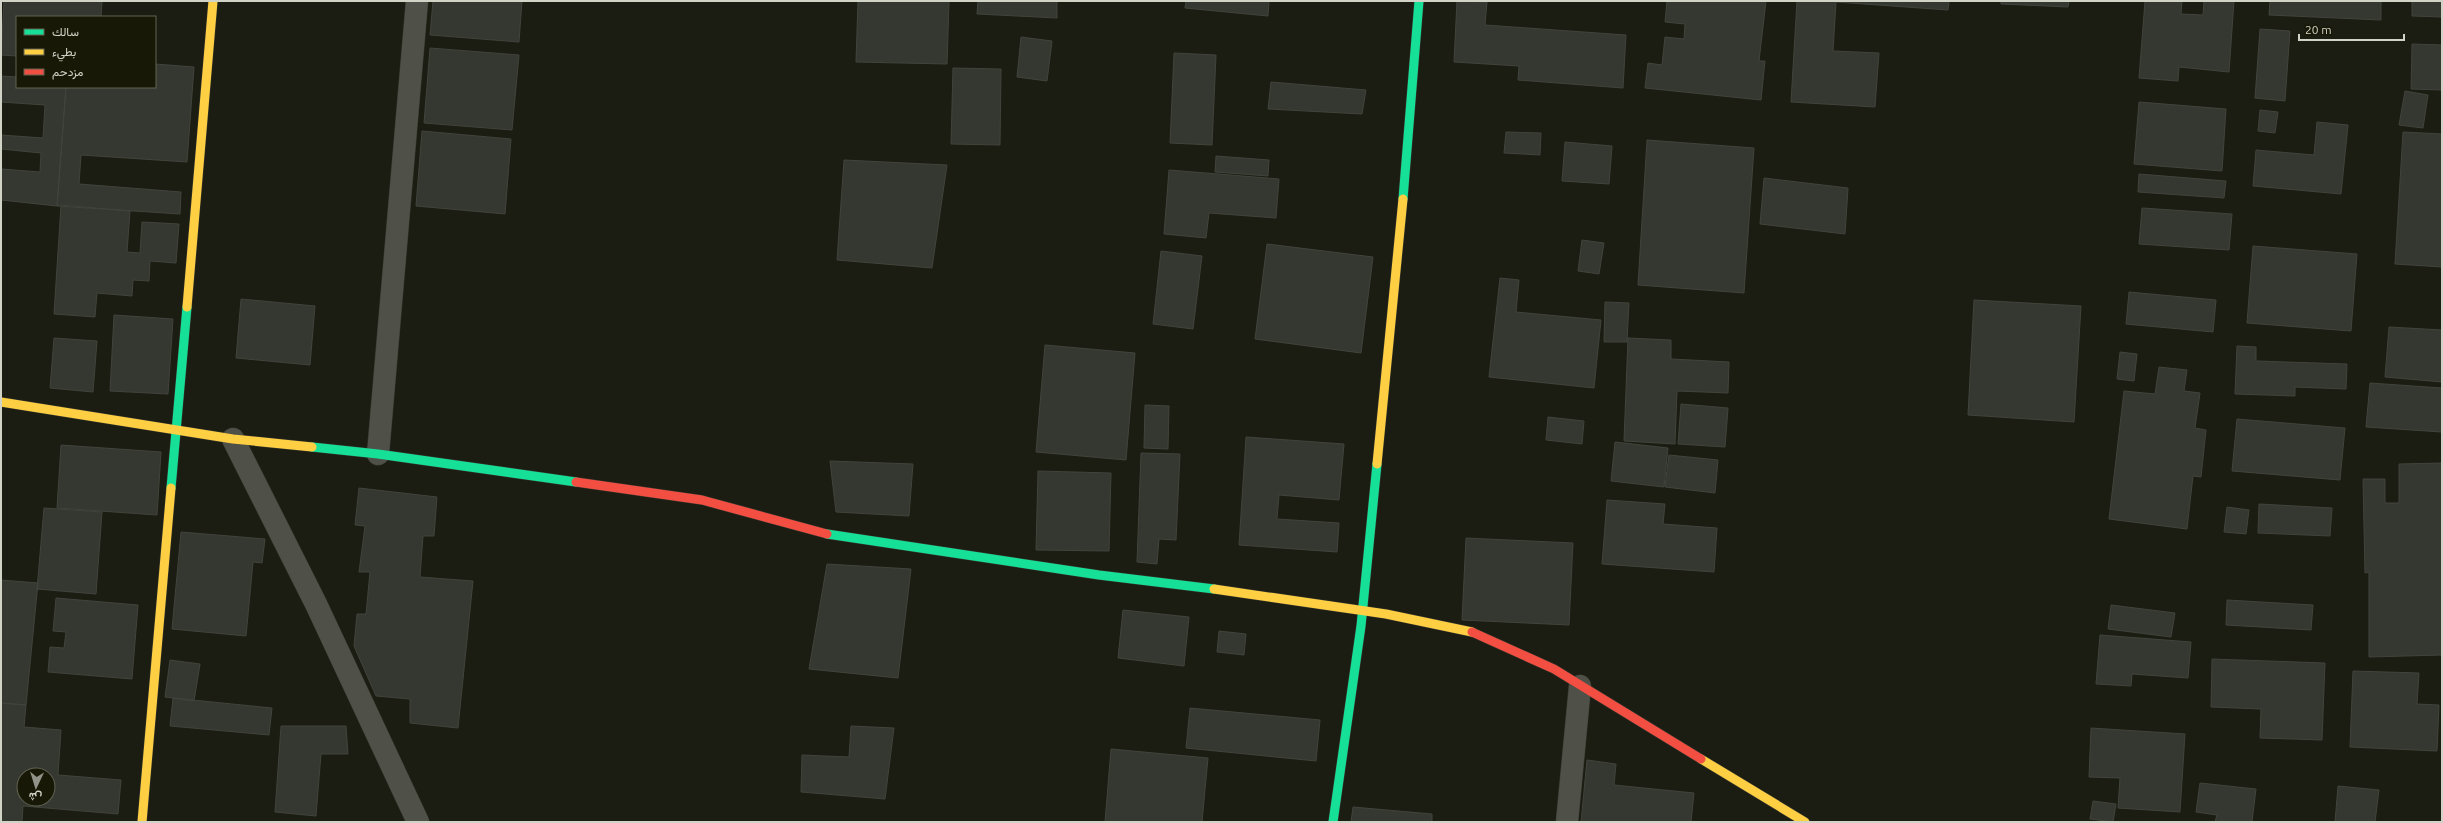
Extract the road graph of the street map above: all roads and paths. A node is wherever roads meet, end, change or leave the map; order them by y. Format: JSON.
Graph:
{"nodes":[{"id":1,"x":213,"y":1,"type":"edge"},
{"id":2,"x":417,"y":1,"type":"edge"},
{"id":3,"x":1419,"y":1,"type":"edge"},
{"id":4,"x":1,"y":402,"type":"edge"},
{"id":5,"x":177,"y":431,"type":"junction"},
{"id":6,"x":232,"y":439,"type":"junction"},
{"id":7,"x":378,"y":454,"type":"junction"},
{"id":8,"x":1363,"y":610,"type":"junction"},
{"id":9,"x":1580,"y":686,"type":"junction"},
{"id":10,"x":142,"y":822,"type":"edge"},
{"id":11,"x":418,"y":822,"type":"edge"},
{"id":12,"x":1333,"y":822,"type":"edge"},
{"id":13,"x":1567,"y":822,"type":"edge"},
{"id":14,"x":1805,"y":822,"type":"edge"}],
"edges":[{"from":1,"to":5,"type":"street"},
{"from":2,"to":7,"type":"street"},
{"from":3,"to":8,"type":"street"},
{"from":4,"to":5,"type":"street"},
{"from":5,"to":6,"type":"street"},
{"from":5,"to":10,"type":"street"},
{"from":6,"to":7,"type":"street"},
{"from":6,"to":11,"type":"street"},
{"from":7,"to":8,"type":"street"},
{"from":8,"to":9,"type":"street"},
{"from":8,"to":12,"type":"street"},
{"from":9,"to":13,"type":"street"},
{"from":9,"to":14,"type":"street"}]}
